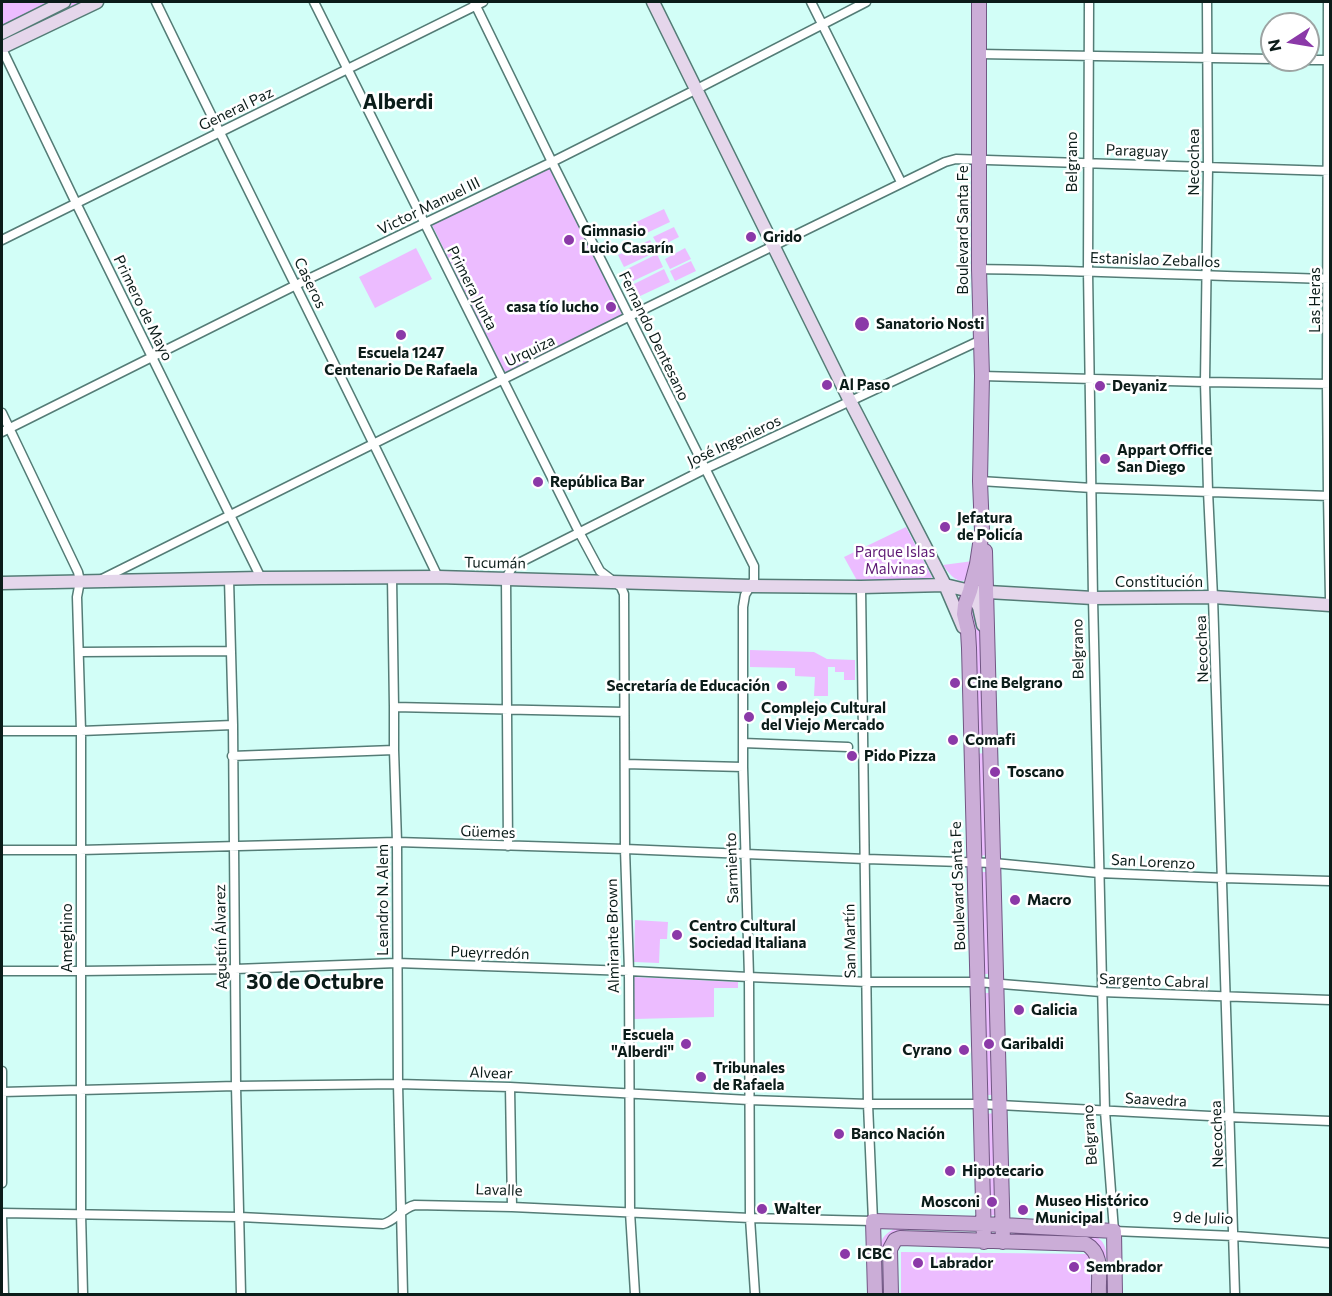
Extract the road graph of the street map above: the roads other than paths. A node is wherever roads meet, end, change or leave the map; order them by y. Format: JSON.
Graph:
{"nodes":[{"id":1,"x":64,"y":2,"type":"edge"},
{"id":2,"x":96,"y":2,"type":"edge"},
{"id":3,"x":156,"y":2,"type":"edge"},
{"id":4,"x":314,"y":2,"type":"edge"},
{"id":5,"x":653,"y":2,"type":"edge"},
{"id":6,"x":811,"y":2,"type":"edge"},
{"id":7,"x":866,"y":2,"type":"edge"},
{"id":8,"x":979,"y":2,"type":"edge"},
{"id":9,"x":1089,"y":2,"type":"edge"},
{"id":10,"x":1208,"y":2,"type":"edge"},
{"id":11,"x":1328,"y":2,"type":"edge"},
{"id":12,"x":477,"y":3,"type":"edge"},
{"id":13,"x":822,"y":23,"type":"junction"},
{"id":14,"x":2,"y":33,"type":"edge"},
{"id":15,"x":3,"y":48,"type":"edge"},
{"id":16,"x":979,"y":54,"type":"junction"},
{"id":17,"x":1089,"y":56,"type":"junction"},
{"id":18,"x":1207,"y":58,"type":"junction"},
{"id":19,"x":1260,"y":59,"type":"edge"},
{"id":20,"x":1329,"y":60,"type":"edge"},
{"id":21,"x":348,"y":69,"type":"junction"},
{"id":22,"x":697,"y":89,"type":"junction"},
{"id":23,"x":219,"y":132,"type":"junction"},
{"id":24,"x":979,"y":160,"type":"junction"},
{"id":25,"x":552,"y":162,"type":"junction"},
{"id":26,"x":1089,"y":162,"type":"junction"},
{"id":27,"x":1208,"y":167,"type":"junction"},
{"id":28,"x":1329,"y":171,"type":"edge"},
{"id":29,"x":901,"y":182,"type":"junction"},
{"id":30,"x":76,"y":203,"type":"junction"},
{"id":31,"x":425,"y":223,"type":"junction"},
{"id":32,"x":2,"y":240,"type":"edge"},
{"id":33,"x":773,"y":246,"type":"junction"},
{"id":34,"x":979,"y":269,"type":"junction"},
{"id":35,"x":1088,"y":271,"type":"junction"},
{"id":36,"x":1207,"y":276,"type":"junction"},
{"id":37,"x":1329,"y":279,"type":"edge"},
{"id":38,"x":296,"y":285,"type":"junction"},
{"id":39,"x":630,"y":316,"type":"junction"},
{"id":40,"x":981,"y":340,"type":"junction"},
{"id":41,"x":152,"y":357,"type":"junction"},
{"id":42,"x":982,"y":376,"type":"junction"},
{"id":43,"x":503,"y":379,"type":"junction"},
{"id":44,"x":1090,"y":380,"type":"junction"},
{"id":45,"x":1205,"y":382,"type":"junction"},
{"id":46,"x":1329,"y":384,"type":"edge"},
{"id":47,"x":850,"y":401,"type":"junction"},
{"id":48,"x":2,"y":413,"type":"edge"},
{"id":49,"x":5,"y":430,"type":"edge"},
{"id":50,"x":374,"y":444,"type":"junction"},
{"id":51,"x":705,"y":469,"type":"junction"},
{"id":52,"x":980,"y":481,"type":"junction"},
{"id":53,"x":1092,"y":488,"type":"junction"},
{"id":54,"x":1208,"y":491,"type":"junction"},
{"id":55,"x":1329,"y":496,"type":"edge"},
{"id":56,"x":230,"y":515,"type":"junction"},
{"id":57,"x":982,"y":531,"type":"junction"},
{"id":58,"x":579,"y":532,"type":"junction"},
{"id":59,"x":392,"y":577,"type":"junction"},
{"id":60,"x":438,"y":577,"type":"junction"},
{"id":61,"x":261,"y":578,"type":"junction"},
{"id":62,"x":506,"y":578,"type":"junction"},
{"id":63,"x":229,"y":579,"type":"junction"},
{"id":64,"x":80,"y":581,"type":"junction"},
{"id":65,"x":98,"y":581,"type":"junction"},
{"id":66,"x":613,"y":582,"type":"junction"},
{"id":67,"x":2,"y":583,"type":"edge"},
{"id":68,"x":945,"y":585,"type":"junction"},
{"id":69,"x":751,"y":586,"type":"junction"},
{"id":70,"x":861,"y":587,"type":"junction"},
{"id":71,"x":970,"y":591,"type":"junction"},
{"id":72,"x":987,"y":592,"type":"junction"},
{"id":73,"x":1213,"y":597,"type":"junction"},
{"id":74,"x":1093,"y":598,"type":"junction"},
{"id":75,"x":1330,"y":599,"type":"edge"},
{"id":76,"x":1330,"y":605,"type":"edge"},
{"id":77,"x":968,"y":641,"type":"junction"},
{"id":78,"x":231,"y":651,"type":"junction"},
{"id":79,"x":80,"y":652,"type":"junction"},
{"id":80,"x":988,"y":659,"type":"junction"},
{"id":81,"x":394,"y":707,"type":"junction"},
{"id":82,"x":507,"y":711,"type":"junction"},
{"id":83,"x":624,"y":712,"type":"junction"},
{"id":84,"x":232,"y":725,"type":"junction"},
{"id":85,"x":81,"y":730,"type":"junction"},
{"id":86,"x":2,"y":731,"type":"edge"},
{"id":87,"x":743,"y":743,"type":"junction"},
{"id":88,"x":848,"y":747,"type":"dead end"},
{"id":89,"x":971,"y":748,"type":"junction"},
{"id":90,"x":990,"y":748,"type":"junction"},
{"id":91,"x":394,"y":750,"type":"junction"},
{"id":92,"x":232,"y":756,"type":"junction"},
{"id":93,"x":625,"y":764,"type":"junction"},
{"id":94,"x":743,"y":767,"type":"junction"},
{"id":95,"x":397,"y":842,"type":"junction"},
{"id":96,"x":233,"y":846,"type":"junction"},
{"id":97,"x":508,"y":846,"type":"junction"},
{"id":98,"x":625,"y":849,"type":"junction"},
{"id":99,"x":2,"y":850,"type":"edge"},
{"id":100,"x":80,"y":850,"type":"junction"},
{"id":101,"x":745,"y":854,"type":"junction"},
{"id":102,"x":866,"y":860,"type":"junction"},
{"id":103,"x":974,"y":863,"type":"junction"},
{"id":104,"x":994,"y":863,"type":"junction"},
{"id":105,"x":1099,"y":873,"type":"junction"},
{"id":106,"x":1223,"y":878,"type":"junction"},
{"id":107,"x":1330,"y":881,"type":"edge"},
{"id":108,"x":397,"y":963,"type":"junction"},
{"id":109,"x":235,"y":969,"type":"junction"},
{"id":110,"x":628,"y":970,"type":"junction"},
{"id":111,"x":2,"y":971,"type":"edge"},
{"id":112,"x":81,"y":971,"type":"junction"},
{"id":113,"x":749,"y":977,"type":"junction"},
{"id":114,"x":867,"y":982,"type":"junction"},
{"id":115,"x":977,"y":982,"type":"junction"},
{"id":116,"x":996,"y":985,"type":"junction"},
{"id":117,"x":1101,"y":993,"type":"junction"},
{"id":118,"x":1226,"y":997,"type":"junction"},
{"id":119,"x":1330,"y":1000,"type":"edge"},
{"id":120,"x":2,"y":1071,"type":"edge"},
{"id":121,"x":398,"y":1084,"type":"junction"},
{"id":122,"x":236,"y":1086,"type":"junction"},
{"id":123,"x":510,"y":1087,"type":"junction"},
{"id":124,"x":81,"y":1091,"type":"junction"},
{"id":125,"x":2,"y":1092,"type":"edge"},
{"id":126,"x":629,"y":1094,"type":"junction"},
{"id":127,"x":749,"y":1100,"type":"junction"},
{"id":128,"x":868,"y":1104,"type":"junction"},
{"id":129,"x":980,"y":1104,"type":"junction"},
{"id":130,"x":999,"y":1105,"type":"junction"},
{"id":131,"x":1105,"y":1111,"type":"junction"},
{"id":132,"x":1229,"y":1117,"type":"junction"},
{"id":133,"x":1330,"y":1121,"type":"edge"},
{"id":134,"x":2,"y":1183,"type":"edge"},
{"id":135,"x":512,"y":1207,"type":"junction"},
{"id":136,"x":401,"y":1212,"type":"junction"},
{"id":137,"x":630,"y":1212,"type":"junction"},
{"id":138,"x":81,"y":1213,"type":"junction"},
{"id":139,"x":2,"y":1215,"type":"edge"},
{"id":140,"x":240,"y":1217,"type":"junction"},
{"id":141,"x":750,"y":1218,"type":"junction"},
{"id":142,"x":873,"y":1221,"type":"junction"},
{"id":143,"x":984,"y":1224,"type":"junction"},
{"id":144,"x":1003,"y":1225,"type":"junction"},
{"id":145,"x":1114,"y":1231,"type":"junction"},
{"id":146,"x":1234,"y":1236,"type":"junction"},
{"id":147,"x":984,"y":1242,"type":"junction"},
{"id":148,"x":1003,"y":1242,"type":"junction"},
{"id":149,"x":1330,"y":1243,"type":"edge"},
{"id":150,"x":4,"y":1294,"type":"edge"},
{"id":151,"x":83,"y":1294,"type":"edge"},
{"id":152,"x":241,"y":1294,"type":"edge"},
{"id":153,"x":403,"y":1294,"type":"edge"},
{"id":154,"x":635,"y":1294,"type":"edge"},
{"id":155,"x":755,"y":1294,"type":"edge"},
{"id":156,"x":875,"y":1294,"type":"edge"},
{"id":157,"x":891,"y":1294,"type":"edge"},
{"id":158,"x":1099,"y":1294,"type":"edge"},
{"id":159,"x":1115,"y":1294,"type":"edge"},
{"id":160,"x":1235,"y":1294,"type":"edge"}],
"edges":[{"from":1,"to":14,"type":"street"},
{"from":2,"to":15,"type":"street"},
{"from":3,"to":23,"type":"street","name":"Caseros"},
{"from":4,"to":21,"type":"street","name":"Primera Junta"},
{"from":5,"to":22,"type":"street"},
{"from":6,"to":13,"type":"street"},
{"from":7,"to":13,"type":"street","name":"Victor Manuel III"},
{"from":8,"to":16,"type":"main road","name":"Boulevard Santa Fe"},
{"from":9,"to":17,"type":"street","name":"Belgrano"},
{"from":10,"to":18,"type":"street","name":"Necochea"},
{"from":11,"to":20,"type":"street","name":"Las Heras"},
{"from":12,"to":21,"type":"street","name":"General Paz"},
{"from":12,"to":25,"type":"street","name":"Fernando Dentesano"},
{"from":13,"to":22,"type":"street","name":"Victor Manuel III"},
{"from":13,"to":29,"type":"street"},
{"from":14,"to":15,"type":"street"},
{"from":15,"to":30,"type":"street","name":"Primero de Mayo"},
{"from":16,"to":17,"type":"street"},
{"from":16,"to":24,"type":"main road","name":"Boulevard Santa Fe"},
{"from":17,"to":18,"type":"street"},
{"from":17,"to":26,"type":"street","name":"Belgrano"},
{"from":18,"to":19,"type":"street"},
{"from":18,"to":27,"type":"street","name":"Necochea"},
{"from":20,"to":28,"type":"street","name":"Las Heras"},
{"from":21,"to":23,"type":"street","name":"General Paz"},
{"from":21,"to":31,"type":"street","name":"Primera Junta"},
{"from":22,"to":25,"type":"street","name":"Victor Manuel III"},
{"from":22,"to":33,"type":"street"},
{"from":23,"to":30,"type":"street","name":"General Paz"},
{"from":23,"to":38,"type":"street","name":"Caseros"},
{"from":24,"to":26,"type":"street","name":"Paraguay"},
{"from":24,"to":29,"type":"street","name":"Urquiza"},
{"from":24,"to":34,"type":"main road","name":"Boulevard Santa Fe"},
{"from":25,"to":31,"type":"street","name":"Victor Manuel III"},
{"from":25,"to":39,"type":"street","name":"Fernando Dentesano"},
{"from":26,"to":27,"type":"street","name":"Paraguay"},
{"from":26,"to":35,"type":"street","name":"Belgrano"},
{"from":27,"to":28,"type":"street","name":"Paraguay"},
{"from":27,"to":36,"type":"street","name":"Necochea"},
{"from":28,"to":37,"type":"street","name":"Las Heras"},
{"from":29,"to":33,"type":"street","name":"Urquiza"},
{"from":30,"to":32,"type":"street","name":"General Paz"},
{"from":30,"to":41,"type":"street","name":"Primero de Mayo"},
{"from":31,"to":38,"type":"street","name":"Victor Manuel III"},
{"from":31,"to":43,"type":"street","name":"Primera Junta"},
{"from":33,"to":39,"type":"street","name":"Urquiza"},
{"from":33,"to":47,"type":"street"},
{"from":34,"to":35,"type":"street","name":"Estanislao Zeballos"},
{"from":34,"to":40,"type":"main road","name":"Boulevard Santa Fe"},
{"from":35,"to":36,"type":"street","name":"Estanislao Zeballos"},
{"from":35,"to":44,"type":"street","name":"Belgrano"},
{"from":36,"to":37,"type":"street","name":"Estanislao Zeballos"},
{"from":36,"to":45,"type":"street","name":"Necochea"},
{"from":37,"to":46,"type":"street","name":"Las Heras"},
{"from":38,"to":41,"type":"street","name":"Victor Manuel III"},
{"from":38,"to":50,"type":"street","name":"Caseros"},
{"from":39,"to":43,"type":"street","name":"Urquiza"},
{"from":39,"to":51,"type":"street","name":"Fernando Dentesano"},
{"from":40,"to":42,"type":"main road","name":"Boulevard Santa Fe"},
{"from":40,"to":47,"type":"street","name":"José Ingenieros"},
{"from":41,"to":49,"type":"street","name":"Victor Manuel III"},
{"from":41,"to":56,"type":"street","name":"Primero de Mayo"},
{"from":42,"to":44,"type":"street"},
{"from":42,"to":52,"type":"main road","name":"Boulevard Santa Fe"},
{"from":43,"to":50,"type":"street","name":"Urquiza"},
{"from":43,"to":58,"type":"street","name":"Primera Junta"},
{"from":44,"to":45,"type":"street"},
{"from":44,"to":53,"type":"street","name":"Belgrano"},
{"from":45,"to":46,"type":"street"},
{"from":45,"to":54,"type":"street","name":"Necochea"},
{"from":46,"to":55,"type":"street","name":"Las Heras"},
{"from":47,"to":51,"type":"street","name":"José Ingenieros"},
{"from":47,"to":68,"type":"street"},
{"from":48,"to":49,"type":"street"},
{"from":49,"to":64,"type":"street"},
{"from":50,"to":56,"type":"street","name":"Urquiza"},
{"from":50,"to":60,"type":"street","name":"Caseros"},
{"from":51,"to":58,"type":"street","name":"José Ingenieros"},
{"from":51,"to":69,"type":"street","name":"Fernando Dentesano"},
{"from":52,"to":53,"type":"street"},
{"from":52,"to":57,"type":"main road","name":"Boulevard Santa Fe"},
{"from":53,"to":54,"type":"street"},
{"from":53,"to":74,"type":"street","name":"Belgrano"},
{"from":54,"to":55,"type":"street"},
{"from":54,"to":73,"type":"street","name":"Necochea"},
{"from":55,"to":75,"type":"street","name":"Las Heras"},
{"from":56,"to":61,"type":"street","name":"Primero de Mayo"},
{"from":56,"to":65,"type":"street","name":"Urquiza"},
{"from":57,"to":71,"type":"main road","name":"Boulevard Santa Fe"},
{"from":57,"to":72,"type":"main road","name":"Boulevard Santa Fe"},
{"from":58,"to":62,"type":"street","name":"José Ingenieros"},
{"from":58,"to":66,"type":"street","name":"Primera Junta"},
{"from":59,"to":60,"type":"street","name":"Tucumán"},
{"from":59,"to":61,"type":"street","name":"Tucumán"},
{"from":59,"to":81,"type":"street","name":"Leandro N. Alem"},
{"from":60,"to":62,"type":"street","name":"Tucumán"},
{"from":61,"to":63,"type":"street","name":"Tucumán"},
{"from":62,"to":66,"type":"street","name":"Tucumán"},
{"from":62,"to":82,"type":"street"},
{"from":63,"to":65,"type":"street","name":"Tucumán"},
{"from":63,"to":78,"type":"street","name":"Agustín Álvarez"},
{"from":64,"to":65,"type":"street","name":"Tucumán"},
{"from":64,"to":67,"type":"street","name":"Tucumán"},
{"from":64,"to":79,"type":"street","name":"Ameghino"},
{"from":66,"to":69,"type":"street","name":"Tucumán"},
{"from":66,"to":83,"type":"street","name":"Almirante Brown"},
{"from":68,"to":70,"type":"street","name":"Tucumán"},
{"from":68,"to":71,"type":"street","name":"Tucumán"},
{"from":68,"to":77,"type":"street"},
{"from":69,"to":70,"type":"street","name":"Tucumán"},
{"from":69,"to":87,"type":"street","name":"Sarmiento"},
{"from":70,"to":102,"type":"street","name":"San Martín"},
{"from":71,"to":72,"type":"street","name":"Tucumán"},
{"from":71,"to":77,"type":"main road","name":"Boulevard Santa Fe"},
{"from":71,"to":80,"type":"street"},
{"from":72,"to":74,"type":"street","name":"Constitución"},
{"from":72,"to":80,"type":"main road","name":"Boulevard Santa Fe"},
{"from":73,"to":74,"type":"street","name":"Constitución"},
{"from":73,"to":76,"type":"street","name":"Constitución"},
{"from":73,"to":106,"type":"street","name":"Necochea"},
{"from":74,"to":105,"type":"street","name":"Belgrano"},
{"from":77,"to":89,"type":"main road","name":"Boulevard Santa Fe"},
{"from":78,"to":79,"type":"street"},
{"from":78,"to":84,"type":"street","name":"Agustín Álvarez"},
{"from":79,"to":85,"type":"street","name":"Ameghino"},
{"from":80,"to":90,"type":"main road","name":"Boulevard Santa Fe"},
{"from":81,"to":82,"type":"street"},
{"from":81,"to":91,"type":"street","name":"Leandro N. Alem"},
{"from":82,"to":83,"type":"street"},
{"from":82,"to":97,"type":"street"},
{"from":83,"to":93,"type":"street","name":"Almirante Brown"},
{"from":84,"to":85,"type":"street"},
{"from":84,"to":92,"type":"street","name":"Agustín Álvarez"},
{"from":85,"to":86,"type":"street"},
{"from":85,"to":100,"type":"street","name":"Ameghino"},
{"from":87,"to":88,"type":"street"},
{"from":87,"to":94,"type":"street","name":"Sarmiento"},
{"from":89,"to":90,"type":"main road"},
{"from":89,"to":103,"type":"main road","name":"Boulevard Santa Fe"},
{"from":90,"to":104,"type":"main road","name":"Boulevard Santa Fe"},
{"from":91,"to":92,"type":"street"},
{"from":91,"to":95,"type":"street","name":"Leandro N. Alem"},
{"from":92,"to":96,"type":"street","name":"Agustín Álvarez"},
{"from":93,"to":94,"type":"street"},
{"from":93,"to":98,"type":"street","name":"Almirante Brown"},
{"from":94,"to":101,"type":"street","name":"Sarmiento"},
{"from":95,"to":96,"type":"street","name":"Güemes"},
{"from":95,"to":97,"type":"street","name":"Güemes"},
{"from":95,"to":108,"type":"street","name":"Leandro N. Alem"},
{"from":96,"to":100,"type":"street","name":"Güemes"},
{"from":96,"to":109,"type":"street","name":"Agustín Álvarez"},
{"from":97,"to":98,"type":"street","name":"Güemes"},
{"from":98,"to":101,"type":"street","name":"Güemes"},
{"from":98,"to":110,"type":"street","name":"Almirante Brown"},
{"from":99,"to":100,"type":"street","name":"Güemes"},
{"from":100,"to":112,"type":"street","name":"Ameghino"},
{"from":101,"to":102,"type":"street","name":"Güemes"},
{"from":101,"to":113,"type":"street","name":"Sarmiento"},
{"from":102,"to":103,"type":"street","name":"Güemes"},
{"from":102,"to":114,"type":"street","name":"San Martín"},
{"from":103,"to":104,"type":"street","name":"San Lorenzo"},
{"from":103,"to":115,"type":"main road","name":"Boulevard Santa Fe"},
{"from":104,"to":105,"type":"street","name":"San Lorenzo"},
{"from":104,"to":116,"type":"main road","name":"Boulevard Santa Fe"},
{"from":105,"to":106,"type":"street","name":"San Lorenzo"},
{"from":105,"to":117,"type":"street","name":"Belgrano"},
{"from":106,"to":107,"type":"street","name":"San Lorenzo"},
{"from":106,"to":118,"type":"street","name":"Necochea"},
{"from":108,"to":109,"type":"street","name":"Pueyrredón"},
{"from":108,"to":110,"type":"street","name":"Pueyrredón"},
{"from":108,"to":121,"type":"street","name":"Leandro N. Alem"},
{"from":109,"to":112,"type":"street","name":"Pueyrredón"},
{"from":109,"to":122,"type":"street","name":"Agustín Álvarez"},
{"from":110,"to":113,"type":"street","name":"Pueyrredón"},
{"from":110,"to":126,"type":"street","name":"Almirante Brown"},
{"from":111,"to":112,"type":"street","name":"Pueyrredón"},
{"from":112,"to":124,"type":"street","name":"Ameghino"},
{"from":113,"to":114,"type":"street","name":"Pueyrredón"},
{"from":113,"to":127,"type":"street","name":"Sarmiento"},
{"from":114,"to":115,"type":"street","name":"Pueyrredón"},
{"from":114,"to":128,"type":"street","name":"San Martín"},
{"from":115,"to":116,"type":"street","name":"Sargento Cabral"},
{"from":115,"to":129,"type":"main road","name":"Boulevard Santa Fe"},
{"from":116,"to":117,"type":"street","name":"Sargento Cabral"},
{"from":116,"to":130,"type":"main road","name":"Boulevard Santa Fe"},
{"from":117,"to":118,"type":"street","name":"Sargento Cabral"},
{"from":117,"to":131,"type":"street","name":"Belgrano"},
{"from":118,"to":119,"type":"street","name":"Sargento Cabral"},
{"from":118,"to":132,"type":"street","name":"Necochea"},
{"from":120,"to":125,"type":"street"},
{"from":121,"to":122,"type":"street","name":"Alvear"},
{"from":121,"to":123,"type":"street","name":"Alvear"},
{"from":121,"to":136,"type":"street","name":"Leandro N. Alem"},
{"from":122,"to":124,"type":"street","name":"Alvear"},
{"from":122,"to":140,"type":"street","name":"Agustín Álvarez"},
{"from":123,"to":126,"type":"street","name":"Alvear"},
{"from":123,"to":135,"type":"street"},
{"from":124,"to":125,"type":"street","name":"Alvear"},
{"from":124,"to":138,"type":"street","name":"Ameghino"},
{"from":125,"to":134,"type":"street"},
{"from":126,"to":127,"type":"street","name":"Alvear"},
{"from":126,"to":137,"type":"street","name":"Almirante Brown"},
{"from":127,"to":128,"type":"street","name":"Alvear"},
{"from":127,"to":141,"type":"street","name":"Sarmiento"},
{"from":128,"to":129,"type":"street","name":"Alvear"},
{"from":128,"to":142,"type":"street","name":"San Martín"},
{"from":129,"to":130,"type":"street","name":"Saavedra"},
{"from":129,"to":143,"type":"main road","name":"Boulevard Santa Fe"},
{"from":130,"to":131,"type":"street","name":"Saavedra"},
{"from":130,"to":144,"type":"main road","name":"Boulevard Santa Fe"},
{"from":131,"to":132,"type":"street","name":"Saavedra"},
{"from":131,"to":145,"type":"street","name":"Belgrano"},
{"from":132,"to":133,"type":"street","name":"Saavedra"},
{"from":132,"to":146,"type":"street","name":"Necochea"},
{"from":135,"to":136,"type":"street","name":"Lavalle"},
{"from":135,"to":137,"type":"street","name":"Lavalle"},
{"from":136,"to":140,"type":"street","name":"Lavalle"},
{"from":136,"to":153,"type":"street","name":"Leandro N. Alem"},
{"from":137,"to":141,"type":"street","name":"Lavalle"},
{"from":137,"to":154,"type":"street","name":"Almirante Brown"},
{"from":138,"to":139,"type":"street","name":"Lavalle"},
{"from":138,"to":140,"type":"street","name":"Lavalle"},
{"from":138,"to":151,"type":"street","name":"Ameghino"},
{"from":139,"to":150,"type":"street"},
{"from":140,"to":152,"type":"street","name":"Agustín Álvarez"},
{"from":141,"to":142,"type":"street","name":"Lavalle"},
{"from":141,"to":155,"type":"street","name":"Sarmiento"},
{"from":142,"to":143,"type":"main road","name":"Lavalle"},
{"from":142,"to":156,"type":"main road","name":"San Martín"},
{"from":143,"to":144,"type":"main road","name":"Lavalle"},
{"from":143,"to":147,"type":"main road","name":"Boulevard Santa Fe"},
{"from":144,"to":145,"type":"main road","name":"9 de Julio"},
{"from":144,"to":148,"type":"main road","name":"Boulevard Santa Fe"},
{"from":145,"to":146,"type":"street","name":"9 de Julio"},
{"from":145,"to":159,"type":"main road","name":"Belgrano"},
{"from":146,"to":149,"type":"street","name":"9 de Julio"},
{"from":146,"to":160,"type":"street","name":"Necochea"},
{"from":147,"to":148,"type":"main road"},
{"from":147,"to":157,"type":"main road"},
{"from":148,"to":158,"type":"main road"}]}
